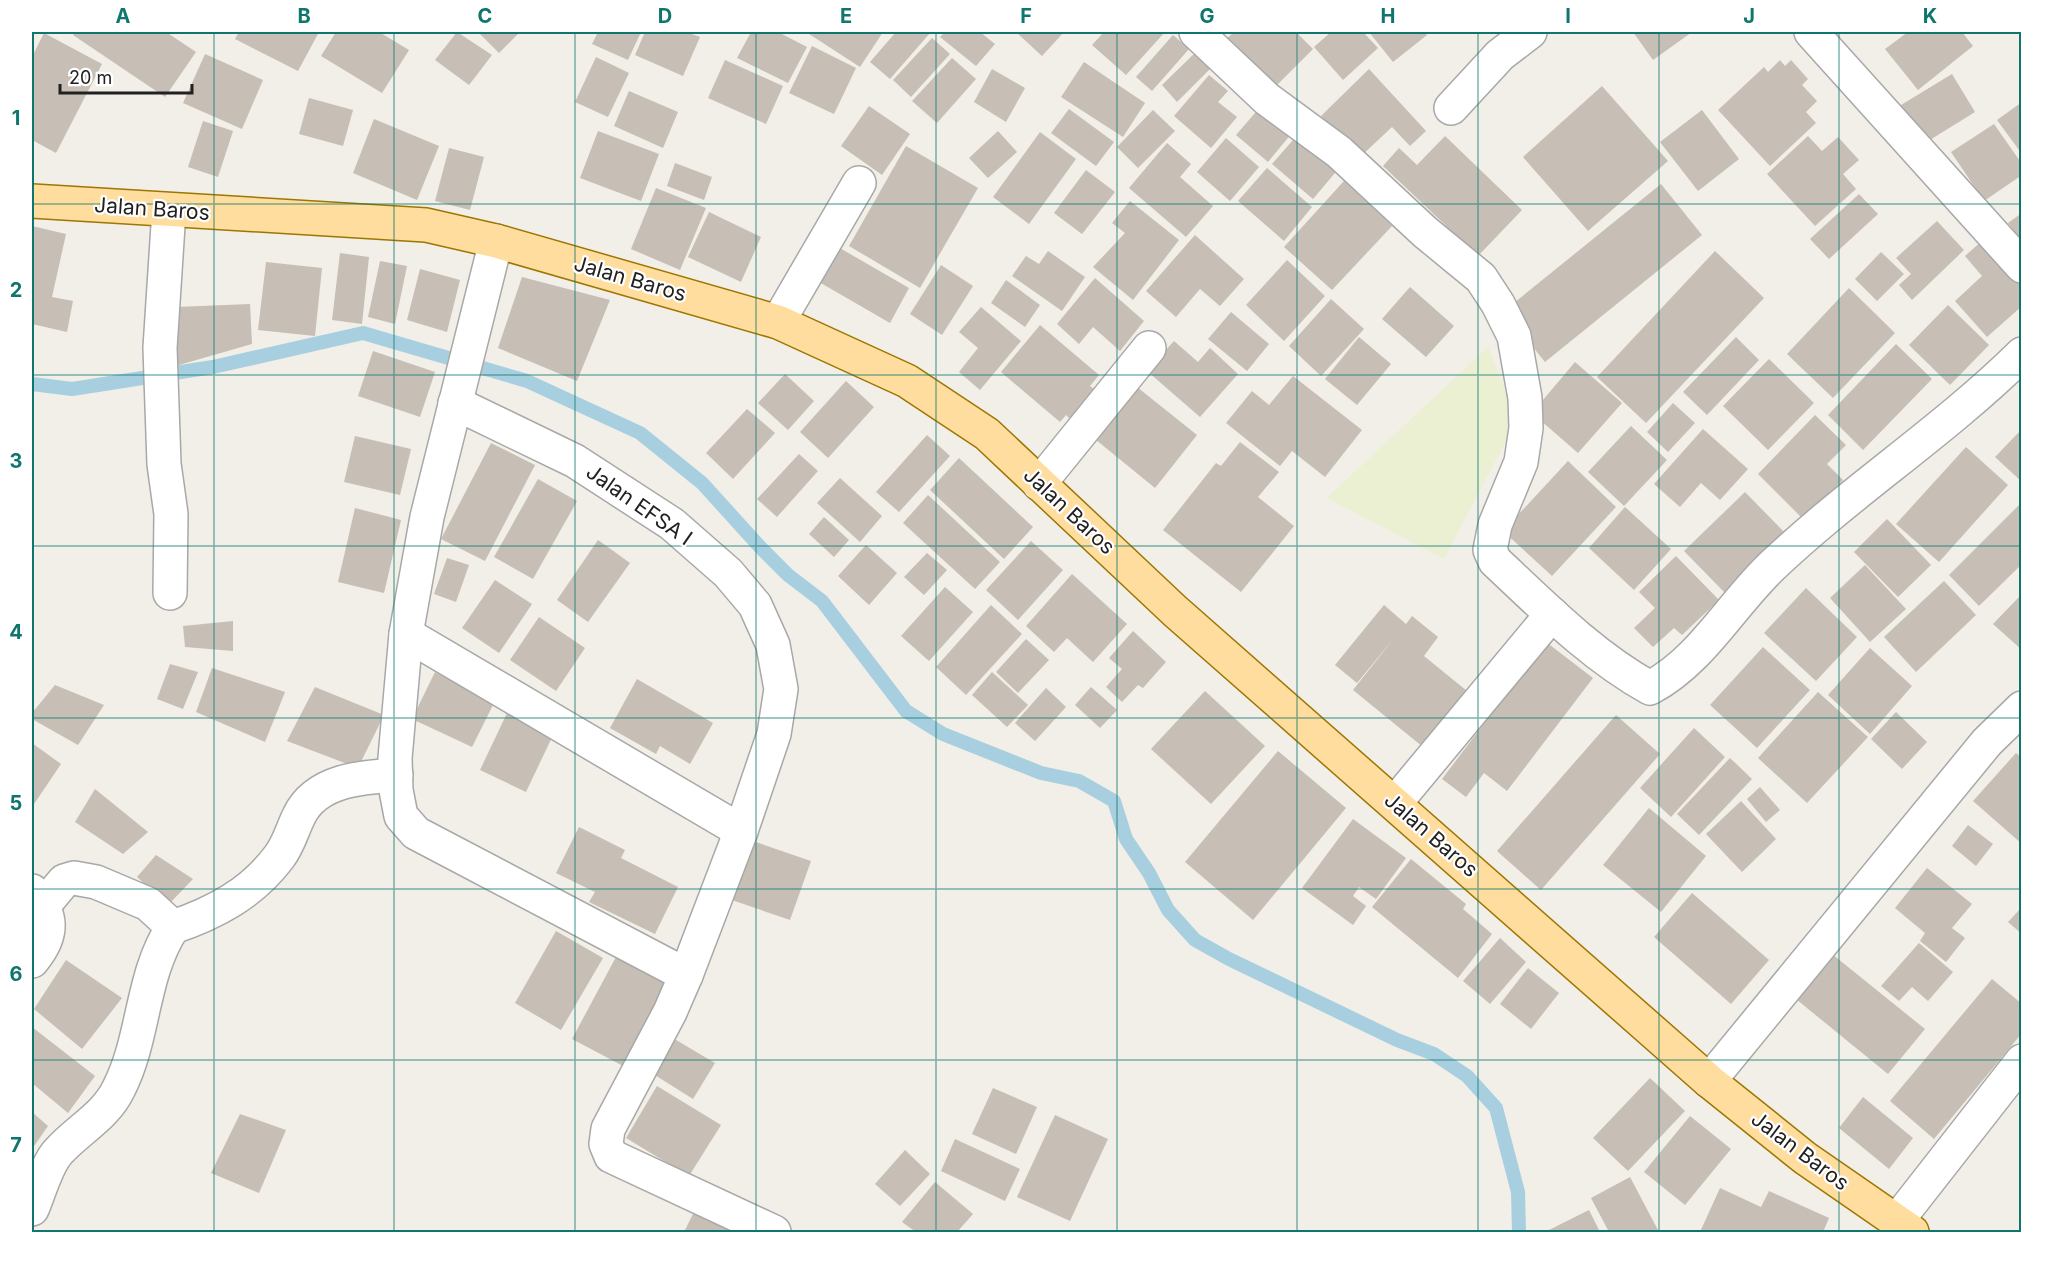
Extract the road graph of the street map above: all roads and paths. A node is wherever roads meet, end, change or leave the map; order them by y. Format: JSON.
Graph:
{"nodes":[{"id":1,"x":1196,"y":32,"type":"edge"},
{"id":2,"x":1530,"y":32,"type":"edge"},
{"id":3,"x":1811,"y":32,"type":"edge"},
{"id":4,"x":1451,"y":108,"type":"dead end"},
{"id":5,"x":859,"y":183,"type":"dead end"},
{"id":6,"x":32,"y":201,"type":"edge"},
{"id":7,"x":169,"y":210,"type":"junction"},
{"id":8,"x":496,"y":241,"type":"junction"},
{"id":9,"x":2022,"y":266,"type":"edge"},
{"id":10,"x":778,"y":322,"type":"junction"},
{"id":11,"x":1149,"y":348,"type":"dead end"},
{"id":12,"x":2022,"y":354,"type":"edge"},
{"id":13,"x":457,"y":396,"type":"junction"},
{"id":14,"x":1039,"y":484,"type":"junction"},
{"id":15,"x":170,"y":593,"type":"dead end"},
{"id":16,"x":1552,"y":614,"type":"junction"},
{"id":17,"x":406,"y":634,"type":"junction"},
{"id":18,"x":2022,"y":708,"type":"edge"},
{"id":19,"x":396,"y":775,"type":"junction"},
{"id":20,"x":1395,"y":803,"type":"junction"},
{"id":21,"x":741,"y":831,"type":"junction"},
{"id":22,"x":38,"y":898,"type":"edge"},
{"id":23,"x":173,"y":927,"type":"junction"},
{"id":24,"x":32,"y":960,"type":"edge"},
{"id":25,"x":686,"y":975,"type":"junction"},
{"id":26,"x":2022,"y":1061,"type":"edge"},
{"id":27,"x":1709,"y":1081,"type":"junction"},
{"id":28,"x":35,"y":1190,"type":"edge"},
{"id":29,"x":1904,"y":1227,"type":"edge"},
{"id":30,"x":774,"y":1233,"type":"edge"}],
"edges":[{"from":1,"to":16,"type":"street"},
{"from":2,"to":4,"type":"street"},
{"from":3,"to":9,"type":"street"},
{"from":5,"to":10,"type":"street"},
{"from":6,"to":7,"type":"main road","name":"Jalan Baros"},
{"from":7,"to":8,"type":"main road","name":"Jalan Baros"},
{"from":7,"to":15,"type":"street"},
{"from":8,"to":10,"type":"main road","name":"Jalan Baros"},
{"from":8,"to":13,"type":"street"},
{"from":10,"to":14,"type":"main road","name":"Jalan Baros"},
{"from":11,"to":14,"type":"street"},
{"from":12,"to":16,"type":"street"},
{"from":13,"to":17,"type":"street"},
{"from":13,"to":21,"type":"street","name":"Jalan EFSA I"},
{"from":14,"to":20,"type":"main road","name":"Jalan Baros"},
{"from":16,"to":20,"type":"street"},
{"from":17,"to":19,"type":"street"},
{"from":17,"to":21,"type":"street"},
{"from":18,"to":27,"type":"street"},
{"from":19,"to":23,"type":"street"},
{"from":19,"to":25,"type":"street"},
{"from":20,"to":27,"type":"main road","name":"Jalan Baros"},
{"from":21,"to":25,"type":"street","name":"Jalan EFSA I"},
{"from":22,"to":23,"type":"street"},
{"from":22,"to":24,"type":"street"},
{"from":23,"to":28,"type":"street"},
{"from":25,"to":30,"type":"street","name":"Jalan EFSA I"},
{"from":26,"to":29,"type":"street"},
{"from":27,"to":29,"type":"main road","name":"Jalan Baros"}]}
